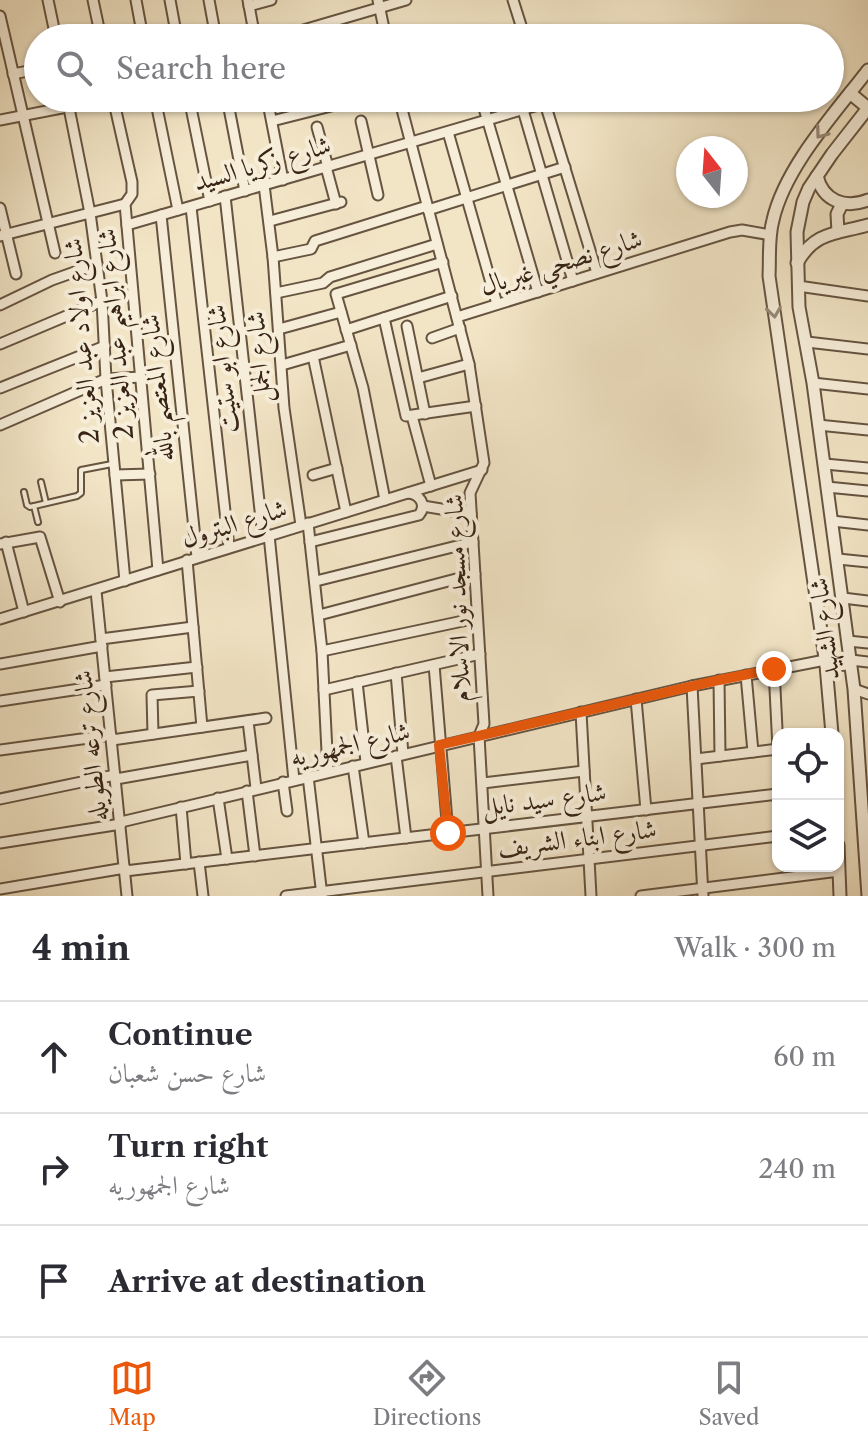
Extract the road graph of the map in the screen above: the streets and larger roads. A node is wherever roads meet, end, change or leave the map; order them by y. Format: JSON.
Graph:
{"nodes":[{"id":1,"x":48,"y":0,"type":"edge"},
{"id":2,"x":93,"y":0,"type":"edge"},
{"id":3,"x":136,"y":0,"type":"edge"},
{"id":4,"x":170,"y":0,"type":"edge"},
{"id":5,"x":209,"y":0,"type":"edge"},
{"id":6,"x":271,"y":0,"type":"edge"},
{"id":7,"x":406,"y":0,"type":"edge"},
{"id":8,"x":513,"y":0,"type":"edge"},
{"id":9,"x":248,"y":3,"type":"edge"},
{"id":10,"x":379,"y":4,"type":"edge"},
{"id":11,"x":0,"y":16,"type":"edge"},
{"id":12,"x":53,"y":24,"type":"edge"},
{"id":13,"x":98,"y":24,"type":"edge"},
{"id":14,"x":140,"y":24,"type":"edge"},
{"id":15,"x":174,"y":24,"type":"edge"},
{"id":16,"x":213,"y":24,"type":"edge"},
{"id":17,"x":252,"y":24,"type":"edge"},
{"id":18,"x":318,"y":24,"type":"edge"},
{"id":19,"x":383,"y":24,"type":"edge"},
{"id":20,"x":520,"y":24,"type":"edge"},
{"id":21,"x":868,"y":70,"type":"edge"},
{"id":22,"x":24,"y":72,"type":"edge"},
{"id":23,"x":13,"y":74,"type":"junction"},
{"id":24,"x":850,"y":93,"type":"junction"},
{"id":25,"x":844,"y":101,"type":"edge"},
{"id":26,"x":868,"y":108,"type":"edge"},
{"id":27,"x":36,"y":112,"type":"edge"},
{"id":28,"x":70,"y":112,"type":"edge"},
{"id":29,"x":116,"y":112,"type":"edge"},
{"id":30,"x":158,"y":112,"type":"edge"},
{"id":31,"x":192,"y":112,"type":"edge"},
{"id":32,"x":230,"y":112,"type":"edge"},
{"id":33,"x":270,"y":112,"type":"edge"},
{"id":34,"x":308,"y":112,"type":"edge"},
{"id":35,"x":402,"y":112,"type":"edge"},
{"id":36,"x":485,"y":112,"type":"edge"},
{"id":37,"x":516,"y":112,"type":"edge"},
{"id":38,"x":524,"y":112,"type":"edge"},
{"id":39,"x":548,"y":112,"type":"edge"},
{"id":40,"x":836,"y":112,"type":"edge"},
{"id":41,"x":23,"y":116,"type":"junction"},
{"id":42,"x":0,"y":120,"type":"edge"},
{"id":43,"x":488,"y":120,"type":"junction"},
{"id":44,"x":272,"y":121,"type":"junction"},
{"id":45,"x":361,"y":121,"type":"dead end"},
{"id":46,"x":317,"y":127,"type":"dead end"},
{"id":47,"x":448,"y":132,"type":"junction"},
{"id":48,"x":409,"y":143,"type":"junction"},
{"id":49,"x":369,"y":155,"type":"junction"},
{"id":50,"x":327,"y":167,"type":"junction"},
{"id":51,"x":565,"y":167,"type":"junction"},
{"id":52,"x":542,"y":174,"type":"junction"},
{"id":53,"x":817,"y":176,"type":"junction"},
{"id":54,"x":283,"y":180,"type":"junction"},
{"id":55,"x":264,"y":185,"type":"junction"},
{"id":56,"x":507,"y":185,"type":"junction"},
{"id":57,"x":245,"y":191,"type":"junction"},
{"id":58,"x":378,"y":195,"type":"dead end"},
{"id":59,"x":225,"y":196,"type":"junction"},
{"id":60,"x":465,"y":199,"type":"junction"},
{"id":61,"x":868,"y":200,"type":"edge"},
{"id":62,"x":210,"y":201,"type":"junction"},
{"id":63,"x":125,"y":204,"type":"junction"},
{"id":64,"x":842,"y":204,"type":"junction"},
{"id":65,"x":191,"y":207,"type":"junction"},
{"id":66,"x":0,"y":208,"type":"edge"},
{"id":67,"x":427,"y":208,"type":"junction"},
{"id":68,"x":178,"y":210,"type":"junction"},
{"id":69,"x":90,"y":213,"type":"junction"},
{"id":70,"x":161,"y":215,"type":"junction"},
{"id":71,"x":270,"y":221,"type":"junction"},
{"id":72,"x":48,"y":224,"type":"junction"},
{"id":73,"x":127,"y":225,"type":"junction"},
{"id":74,"x":868,"y":225,"type":"edge"},
{"id":75,"x":838,"y":232,"type":"junction"},
{"id":76,"x":771,"y":235,"type":"junction"},
{"id":77,"x":3,"y":236,"type":"edge"},
{"id":78,"x":437,"y":244,"type":"junction"},
{"id":79,"x":55,"y":253,"type":"dead end"},
{"id":80,"x":273,"y":257,"type":"junction"},
{"id":81,"x":443,"y":262,"type":"junction"},
{"id":82,"x":797,"y":263,"type":"junction"},
{"id":83,"x":97,"y":264,"type":"junction"},
{"id":84,"x":597,"y":273,"type":"junction"},
{"id":85,"x":16,"y":274,"type":"dead end"},
{"id":86,"x":573,"y":281,"type":"junction"},
{"id":87,"x":798,"y":286,"type":"junction"},
{"id":88,"x":538,"y":292,"type":"junction"},
{"id":89,"x":276,"y":293,"type":"junction"},
{"id":90,"x":452,"y":296,"type":"junction"},
{"id":91,"x":868,"y":296,"type":"edge"},
{"id":92,"x":102,"y":301,"type":"junction"},
{"id":93,"x":497,"y":304,"type":"junction"},
{"id":94,"x":0,"y":305,"type":"edge"},
{"id":95,"x":341,"y":312,"type":"junction"},
{"id":96,"x":457,"y":317,"type":"junction"},
{"id":97,"x":384,"y":318,"type":"junction"},
{"id":98,"x":407,"y":326,"type":"dead end"},
{"id":99,"x":460,"y":328,"type":"junction"},
{"id":100,"x":279,"y":329,"type":"junction"},
{"id":101,"x":346,"y":330,"type":"junction"},
{"id":102,"x":432,"y":338,"type":"dead end"},
{"id":103,"x":807,"y":342,"type":"junction"},
{"id":104,"x":0,"y":344,"type":"edge"},
{"id":105,"x":351,"y":345,"type":"junction"},
{"id":106,"x":105,"y":346,"type":"junction"},
{"id":107,"x":868,"y":349,"type":"edge"},
{"id":108,"x":313,"y":356,"type":"junction"},
{"id":109,"x":469,"y":364,"type":"junction"},
{"id":110,"x":282,"y":365,"type":"junction"},
{"id":111,"x":141,"y":377,"type":"junction"},
{"id":112,"x":418,"y":378,"type":"junction"},
{"id":113,"x":106,"y":379,"type":"junction"},
{"id":114,"x":813,"y":383,"type":"junction"},
{"id":115,"x":0,"y":388,"type":"edge"},
{"id":116,"x":868,"y":389,"type":"edge"},
{"id":117,"x":476,"y":406,"type":"junction"},
{"id":118,"x":425,"y":414,"type":"junction"},
{"id":119,"x":410,"y":416,"type":"junction"},
{"id":120,"x":0,"y":425,"type":"edge"},
{"id":121,"x":818,"y":425,"type":"junction"},
{"id":122,"x":868,"y":430,"type":"edge"},
{"id":123,"x":825,"y":464,"type":"junction"},
{"id":124,"x":337,"y":468,"type":"junction"},
{"id":125,"x":868,"y":468,"type":"edge"},
{"id":126,"x":115,"y":470,"type":"junction"},
{"id":127,"x":482,"y":470,"type":"junction"},
{"id":128,"x":150,"y":474,"type":"junction"},
{"id":129,"x":313,"y":475,"type":"dead end"},
{"id":130,"x":431,"y":486,"type":"junction"},
{"id":131,"x":827,"y":487,"type":"junction"},
{"id":132,"x":868,"y":491,"type":"edge"},
{"id":133,"x":408,"y":493,"type":"junction"},
{"id":134,"x":385,"y":500,"type":"junction"},
{"id":135,"x":423,"y":506,"type":"junction"},
{"id":136,"x":346,"y":512,"type":"junction"},
{"id":137,"x":471,"y":514,"type":"junction"},
{"id":138,"x":832,"y":521,"type":"junction"},
{"id":139,"x":304,"y":524,"type":"junction"},
{"id":140,"x":868,"y":525,"type":"edge"},
{"id":141,"x":266,"y":536,"type":"junction"},
{"id":142,"x":310,"y":542,"type":"junction"},
{"id":143,"x":473,"y":542,"type":"junction"},
{"id":144,"x":3,"y":543,"type":"edge"},
{"id":145,"x":229,"y":547,"type":"junction"},
{"id":146,"x":192,"y":559,"type":"junction"},
{"id":147,"x":838,"y":559,"type":"junction"},
{"id":148,"x":868,"y":562,"type":"edge"},
{"id":149,"x":158,"y":570,"type":"junction"},
{"id":150,"x":475,"y":574,"type":"junction"},
{"id":151,"x":125,"y":581,"type":"junction"},
{"id":152,"x":316,"y":581,"type":"junction"},
{"id":153,"x":96,"y":591,"type":"junction"},
{"id":154,"x":843,"y":598,"type":"junction"},
{"id":155,"x":868,"y":601,"type":"edge"},
{"id":156,"x":60,"y":602,"type":"junction"},
{"id":157,"x":24,"y":612,"type":"junction"},
{"id":158,"x":319,"y":615,"type":"junction"},
{"id":159,"x":477,"y":618,"type":"junction"},
{"id":160,"x":0,"y":619,"type":"edge"},
{"id":161,"x":193,"y":627,"type":"junction"},
{"id":162,"x":848,"y":641,"type":"junction"},
{"id":163,"x":102,"y":642,"type":"junction"},
{"id":164,"x":868,"y":643,"type":"edge"},
{"id":165,"x":322,"y":651,"type":"junction"},
{"id":166,"x":480,"y":654,"type":"junction"},
{"id":167,"x":825,"y":662,"type":"junction"},
{"id":168,"x":851,"y":662,"type":"junction"},
{"id":169,"x":868,"y":662,"type":"edge"},
{"id":170,"x":0,"y":664,"type":"edge"},
{"id":171,"x":434,"y":665,"type":"junction"},
{"id":172,"x":197,"y":667,"type":"junction"},
{"id":173,"x":774,"y":669,"type":"junction"},
{"id":174,"x":396,"y":673,"type":"junction"},
{"id":175,"x":746,"y":675,"type":"junction"},
{"id":176,"x":719,"y":680,"type":"junction"},
{"id":177,"x":105,"y":681,"type":"junction"},
{"id":178,"x":357,"y":682,"type":"junction"},
{"id":179,"x":692,"y":686,"type":"junction"},
{"id":180,"x":854,"y":689,"type":"junction"},
{"id":181,"x":324,"y":690,"type":"junction"},
{"id":182,"x":199,"y":691,"type":"junction"},
{"id":183,"x":868,"y":694,"type":"edge"},
{"id":184,"x":636,"y":699,"type":"junction"},
{"id":185,"x":0,"y":701,"type":"edge"},
{"id":186,"x":581,"y":712,"type":"junction"},
{"id":187,"x":266,"y":718,"type":"dead end"},
{"id":188,"x":248,"y":721,"type":"junction"},
{"id":189,"x":202,"y":727,"type":"junction"},
{"id":190,"x":777,"y":728,"type":"edge"},
{"id":191,"x":831,"y":728,"type":"edge"},
{"id":192,"x":153,"y":734,"type":"junction"},
{"id":193,"x":479,"y":736,"type":"junction"},
{"id":194,"x":111,"y":738,"type":"junction"},
{"id":195,"x":439,"y":745,"type":"junction"},
{"id":196,"x":0,"y":750,"type":"edge"},
{"id":197,"x":772,"y":750,"type":"edge"},
{"id":198,"x":753,"y":752,"type":"junction"},
{"id":199,"x":252,"y":755,"type":"junction"},
{"id":200,"x":399,"y":755,"type":"junction"},
{"id":201,"x":720,"y":756,"type":"junction"},
{"id":202,"x":696,"y":759,"type":"junction"},
{"id":203,"x":366,"y":762,"type":"junction"},
{"id":204,"x":353,"y":766,"type":"junction"},
{"id":205,"x":584,"y":771,"type":"junction"},
{"id":206,"x":328,"y":772,"type":"junction"},
{"id":207,"x":308,"y":776,"type":"junction"},
{"id":208,"x":116,"y":777,"type":"junction"},
{"id":209,"x":288,"y":781,"type":"junction"},
{"id":210,"x":483,"y":783,"type":"junction"},
{"id":211,"x":252,"y":790,"type":"junction"},
{"id":212,"x":772,"y":795,"type":"edge"},
{"id":213,"x":218,"y":798,"type":"junction"},
{"id":214,"x":0,"y":799,"type":"edge"},
{"id":215,"x":698,"y":803,"type":"junction"},
{"id":216,"x":181,"y":807,"type":"junction"},
{"id":217,"x":646,"y":810,"type":"junction"},
{"id":218,"x":287,"y":811,"type":"dead end"},
{"id":219,"x":587,"y":816,"type":"junction"},
{"id":220,"x":121,"y":823,"type":"junction"},
{"id":221,"x":485,"y":828,"type":"junction"},
{"id":222,"x":448,"y":833,"type":"junction"},
{"id":223,"x":772,"y":837,"type":"edge"},
{"id":224,"x":406,"y":838,"type":"junction"},
{"id":225,"x":0,"y":843,"type":"edge"},
{"id":226,"x":364,"y":843,"type":"junction"},
{"id":227,"x":700,"y":845,"type":"junction"},
{"id":228,"x":318,"y":849,"type":"junction"},
{"id":229,"x":255,"y":856,"type":"junction"},
{"id":230,"x":589,"y":858,"type":"junction"},
{"id":231,"x":227,"y":859,"type":"junction"},
{"id":232,"x":199,"y":862,"type":"junction"},
{"id":233,"x":186,"y":864,"type":"junction"},
{"id":234,"x":867,"y":864,"type":"edge"},
{"id":235,"x":125,"y":869,"type":"junction"},
{"id":236,"x":487,"y":872,"type":"junction"},
{"id":237,"x":833,"y":872,"type":"edge"},
{"id":238,"x":839,"y":872,"type":"edge"},
{"id":239,"x":0,"y":889,"type":"edge"},
{"id":240,"x":703,"y":892,"type":"edge"},
{"id":241,"x":322,"y":894,"type":"edge"},
{"id":242,"x":127,"y":896,"type":"edge"},
{"id":243,"x":203,"y":896,"type":"edge"},
{"id":244,"x":286,"y":896,"type":"edge"},
{"id":245,"x":488,"y":896,"type":"edge"},
{"id":246,"x":591,"y":896,"type":"edge"},
{"id":247,"x":641,"y":896,"type":"edge"},
{"id":248,"x":840,"y":896,"type":"edge"},
{"id":249,"x":868,"y":896,"type":"edge"}],
"edges":[{"from":1,"to":12,"type":"street"},
{"from":2,"to":13,"type":"street"},
{"from":3,"to":14,"type":"street"},
{"from":4,"to":15,"type":"street"},
{"from":5,"to":16,"type":"street"},
{"from":6,"to":9,"type":"street"},
{"from":7,"to":10,"type":"street"},
{"from":8,"to":20,"type":"street"},
{"from":9,"to":17,"type":"street"},
{"from":10,"to":18,"type":"street"},
{"from":10,"to":19,"type":"street"},
{"from":11,"to":23,"type":"street"},
{"from":21,"to":24,"type":"street","name":"شارع الشهيد"},
{"from":22,"to":23,"type":"street"},
{"from":23,"to":41,"type":"street"},
{"from":24,"to":25,"type":"street","name":"شارع الشهيد","one_way":true},
{"from":24,"to":26,"type":"street"},
{"from":26,"to":53,"type":"street","name":"شارع الشهيد"},
{"from":27,"to":41,"type":"street"},
{"from":28,"to":69,"type":"street","name":"شارع اولاد عبد العزيز 2"},
{"from":29,"to":63,"type":"street","name":"شارع ابراهيم عبد العزيز 2"},
{"from":30,"to":68,"type":"street"},
{"from":31,"to":62,"type":"street"},
{"from":32,"to":57,"type":"street"},
{"from":33,"to":44,"type":"street"},
{"from":34,"to":44,"type":"street"},
{"from":35,"to":48,"type":"street","name":"شارع مسجد نور الاسلام"},
{"from":36,"to":43,"type":"street"},
{"from":37,"to":43,"type":"street","name":"شارع زكريا السيد"},
{"from":38,"to":52,"type":"street"},
{"from":39,"to":51,"type":"street"},
{"from":40,"to":76,"type":"street","name":"شارع الشهيد","one_way":true},
{"from":41,"to":42,"type":"street"},
{"from":41,"to":72,"type":"street"},
{"from":43,"to":47,"type":"street","name":"شارع زكريا السيد"},
{"from":43,"to":56,"type":"street"},
{"from":44,"to":54,"type":"street"},
{"from":45,"to":49,"type":"street"},
{"from":46,"to":50,"type":"street"},
{"from":47,"to":48,"type":"street","name":"شارع زكريا السيد"},
{"from":47,"to":60,"type":"street"},
{"from":48,"to":49,"type":"street","name":"شارع زكريا السيد"},
{"from":48,"to":67,"type":"street","name":"شارع مسجد نور الاسلام"},
{"from":49,"to":50,"type":"street","name":"شارع زكريا السيد"},
{"from":49,"to":58,"type":"street"},
{"from":50,"to":54,"type":"street","name":"شارع زكريا السيد"},
{"from":50,"to":71,"type":"street"},
{"from":51,"to":52,"type":"street"},
{"from":51,"to":84,"type":"street"},
{"from":52,"to":56,"type":"street"},
{"from":52,"to":86,"type":"street"},
{"from":53,"to":64,"type":"street"},
{"from":53,"to":82,"type":"street","name":"شارع الشهيد"},
{"from":54,"to":55,"type":"street","name":"شارع زكريا السيد"},
{"from":55,"to":57,"type":"street","name":"شارع زكريا السيد"},
{"from":55,"to":71,"type":"street","name":"شارع الجمل"},
{"from":56,"to":60,"type":"street"},
{"from":56,"to":88,"type":"street"},
{"from":57,"to":59,"type":"street","name":"شارع زكريا السيد"},
{"from":59,"to":62,"type":"street","name":"شارع زكريا السيد"},
{"from":59,"to":141,"type":"street","name":"شارع ابو ستيت"},
{"from":60,"to":67,"type":"street"},
{"from":60,"to":93,"type":"street"},
{"from":61,"to":64,"type":"street"},
{"from":62,"to":65,"type":"street","name":"شارع زكريا السيد"},
{"from":63,"to":69,"type":"street"},
{"from":63,"to":73,"type":"street","name":"شارع ابراهيم عبد العزيز 2"},
{"from":64,"to":75,"type":"street"},
{"from":65,"to":68,"type":"street","name":"شارع زكريا السيد"},
{"from":65,"to":145,"type":"street"},
{"from":66,"to":77,"type":"street"},
{"from":67,"to":78,"type":"street","name":"شارع مسجد نور الاسلام"},
{"from":67,"to":80,"type":"street"},
{"from":68,"to":70,"type":"street","name":"شارع زكريا السيد"},
{"from":69,"to":72,"type":"street"},
{"from":69,"to":83,"type":"street","name":"شارع اولاد عبد العزيز 2"},
{"from":70,"to":73,"type":"street","name":"شارع زكريا السيد"},
{"from":70,"to":146,"type":"street","name":"شارع المعتصم بالله"},
{"from":71,"to":80,"type":"street","name":"شارع الجمل"},
{"from":72,"to":77,"type":"street"},
{"from":72,"to":79,"type":"street"},
{"from":73,"to":111,"type":"street","name":"شارع ابراهيم عبد العزيز 2"},
{"from":74,"to":75,"type":"street"},
{"from":75,"to":82,"type":"street"},
{"from":76,"to":84,"type":"street","name":"شارع نصحي غبريال"},
{"from":76,"to":167,"type":"street","name":"شارع الشهيد","one_way":true},
{"from":77,"to":85,"type":"street"},
{"from":78,"to":81,"type":"street","name":"شارع مسجد نور الاسلام"},
{"from":78,"to":89,"type":"street"},
{"from":80,"to":89,"type":"street","name":"شارع الجمل"},
{"from":81,"to":90,"type":"street","name":"شارع مسجد نور الاسلام"},
{"from":81,"to":95,"type":"street"},
{"from":82,"to":87,"type":"street","name":"شارع الشهيد"},
{"from":83,"to":92,"type":"street","name":"شارع اولاد عبد العزيز 2"},
{"from":83,"to":94,"type":"street"},
{"from":84,"to":86,"type":"street","name":"شارع نصحي غبريال"},
{"from":86,"to":88,"type":"street","name":"شارع نصحي غبريال"},
{"from":87,"to":91,"type":"street"},
{"from":87,"to":103,"type":"street","name":"شارع الشهيد"},
{"from":88,"to":93,"type":"street","name":"شارع نصحي غبريال"},
{"from":89,"to":100,"type":"street","name":"شارع الجمل"},
{"from":90,"to":96,"type":"street","name":"شارع مسجد نور الاسلام"},
{"from":90,"to":97,"type":"street"},
{"from":92,"to":104,"type":"street"},
{"from":92,"to":106,"type":"street","name":"شارع اولاد عبد العزيز 2"},
{"from":93,"to":96,"type":"street","name":"شارع نصحي غبريال"},
{"from":95,"to":100,"type":"street"},
{"from":95,"to":101,"type":"street"},
{"from":96,"to":99,"type":"street","name":"شارع مسجد نور الاسلام"},
{"from":97,"to":101,"type":"street"},
{"from":97,"to":119,"type":"street"},
{"from":98,"to":112,"type":"street"},
{"from":99,"to":102,"type":"street"},
{"from":99,"to":109,"type":"street","name":"شارع مسجد نور الاسلام"},
{"from":100,"to":110,"type":"street","name":"شارع الجمل"},
{"from":101,"to":105,"type":"street"},
{"from":103,"to":107,"type":"street"},
{"from":103,"to":114,"type":"street","name":"شارع الشهيد"},
{"from":105,"to":108,"type":"street"},
{"from":105,"to":134,"type":"street"},
{"from":106,"to":113,"type":"street","name":"شارع اولاد عبد العزيز 2"},
{"from":106,"to":115,"type":"street"},
{"from":108,"to":110,"type":"street"},
{"from":108,"to":124,"type":"street"},
{"from":109,"to":112,"type":"street"},
{"from":109,"to":117,"type":"street","name":"شارع مسجد نور الاسلام"},
{"from":110,"to":139,"type":"street","name":"شارع الجمل"},
{"from":111,"to":113,"type":"street"},
{"from":111,"to":128,"type":"street","name":"شارع ابراهيم عبد العزيز 2"},
{"from":112,"to":118,"type":"street"},
{"from":113,"to":120,"type":"street"},
{"from":113,"to":126,"type":"street","name":"شارع اولاد عبد العزيز 2"},
{"from":114,"to":116,"type":"street"},
{"from":114,"to":121,"type":"street","name":"شارع الشهيد"},
{"from":117,"to":118,"type":"street"},
{"from":117,"to":127,"type":"street","name":"شارع مسجد نور الاسلام"},
{"from":118,"to":119,"type":"street"},
{"from":119,"to":130,"type":"street"},
{"from":121,"to":122,"type":"street"},
{"from":121,"to":123,"type":"street","name":"شارع الشهيد"},
{"from":123,"to":125,"type":"street"},
{"from":123,"to":131,"type":"street","name":"شارع الشهيد"},
{"from":124,"to":129,"type":"street"},
{"from":124,"to":136,"type":"street"},
{"from":126,"to":128,"type":"street"},
{"from":126,"to":151,"type":"street","name":"شارع اولاد عبد العزيز 2"},
{"from":127,"to":130,"type":"street","name":"شارع البترول"},
{"from":127,"to":137,"type":"street","name":"شارع مسجد نور الاسلام"},
{"from":128,"to":149,"type":"street","name":"شارع ابراهيم عبد العزيز 2"},
{"from":130,"to":133,"type":"street","name":"شارع البترول"},
{"from":131,"to":132,"type":"street"},
{"from":131,"to":138,"type":"street","name":"شارع الشهيد"},
{"from":133,"to":134,"type":"street","name":"شارع البترول"},
{"from":133,"to":135,"type":"street"},
{"from":134,"to":136,"type":"street","name":"شارع البترول"},
{"from":135,"to":137,"type":"street"},
{"from":135,"to":142,"type":"street"},
{"from":136,"to":139,"type":"street","name":"شارع البترول"},
{"from":137,"to":143,"type":"street","name":"شارع مسجد نور الاسلام"},
{"from":138,"to":140,"type":"street"},
{"from":138,"to":147,"type":"street","name":"شارع الشهيد"},
{"from":139,"to":141,"type":"street","name":"شارع البترول"},
{"from":139,"to":142,"type":"street","name":"شارع الجمل"},
{"from":141,"to":145,"type":"street","name":"شارع البترول"},
{"from":141,"to":209,"type":"street","name":"شارع ابو ستيت"},
{"from":142,"to":152,"type":"street","name":"شارع الجمل"},
{"from":143,"to":150,"type":"street","name":"شارع مسجد نور الاسلام"},
{"from":143,"to":152,"type":"street"},
{"from":144,"to":156,"type":"street"},
{"from":144,"to":157,"type":"street"},
{"from":145,"to":146,"type":"street","name":"شارع البترول"},
{"from":146,"to":149,"type":"street","name":"شارع البترول"},
{"from":146,"to":161,"type":"street","name":"شارع المعتصم بالله"},
{"from":147,"to":148,"type":"street"},
{"from":147,"to":154,"type":"street","name":"شارع الشهيد"},
{"from":149,"to":151,"type":"street","name":"شارع البترول"},
{"from":150,"to":158,"type":"street"},
{"from":150,"to":159,"type":"street","name":"شارع مسجد نور الاسلام"},
{"from":151,"to":153,"type":"street","name":"شارع البترول"},
{"from":152,"to":158,"type":"street","name":"شارع الجمل"},
{"from":153,"to":156,"type":"street","name":"شارع البترول"},
{"from":153,"to":163,"type":"street","name":"شارع ترعه الطويله"},
{"from":154,"to":155,"type":"street"},
{"from":154,"to":162,"type":"street","name":"شارع الشهيد"},
{"from":156,"to":157,"type":"street","name":"شارع البترول"},
{"from":157,"to":160,"type":"street","name":"شارع البترول"},
{"from":158,"to":165,"type":"street","name":"شارع الجمل"},
{"from":159,"to":165,"type":"street"},
{"from":159,"to":166,"type":"street","name":"شارع مسجد نور الاسلام"},
{"from":161,"to":163,"type":"street"},
{"from":161,"to":172,"type":"street","name":"شارع المعتصم بالله"},
{"from":162,"to":164,"type":"street"},
{"from":162,"to":168,"type":"street","name":"شارع الشهيد"},
{"from":163,"to":170,"type":"street"},
{"from":163,"to":177,"type":"street","name":"شارع ترعه الطويله"},
{"from":165,"to":181,"type":"street","name":"شارع الجمل"},
{"from":166,"to":171,"type":"street"},
{"from":166,"to":193,"type":"street","name":"شارع مسجد نور الاسلام"},
{"from":167,"to":168,"type":"street"},
{"from":167,"to":173,"type":"street","name":"شارع الجمهوريه"},
{"from":167,"to":191,"type":"street","name":"شارع الشهيد"},
{"from":168,"to":169,"type":"street"},
{"from":168,"to":180,"type":"street","name":"شارع الشهيد"},
{"from":171,"to":174,"type":"street"},
{"from":171,"to":195,"type":"street"},
{"from":172,"to":177,"type":"street"},
{"from":172,"to":182,"type":"street","name":"شارع المعتصم بالله"},
{"from":173,"to":175,"type":"street","name":"شارع الجمهوريه"},
{"from":173,"to":190,"type":"street"},
{"from":174,"to":178,"type":"street"},
{"from":174,"to":200,"type":"street"},
{"from":175,"to":176,"type":"street","name":"شارع الجمهوريه"},
{"from":175,"to":198,"type":"street"},
{"from":176,"to":179,"type":"street","name":"شارع الجمهوريه"},
{"from":176,"to":201,"type":"street"},
{"from":177,"to":185,"type":"street"},
{"from":177,"to":194,"type":"street","name":"شارع ترعه الطويله"},
{"from":178,"to":181,"type":"street"},
{"from":178,"to":203,"type":"street"},
{"from":179,"to":184,"type":"street","name":"شارع الجمهوريه"},
{"from":179,"to":202,"type":"street"},
{"from":180,"to":183,"type":"street"},
{"from":180,"to":234,"type":"street","name":"شارع الشهيد"},
{"from":181,"to":206,"type":"street","name":"شارع الجمل"},
{"from":182,"to":189,"type":"street","name":"شارع المعتصم بالله"},
{"from":182,"to":192,"type":"street"},
{"from":184,"to":186,"type":"street","name":"شارع الجمهوريه"},
{"from":184,"to":217,"type":"street"},
{"from":186,"to":193,"type":"street","name":"شارع الجمهوريه"},
{"from":186,"to":205,"type":"street"},
{"from":187,"to":188,"type":"street"},
{"from":188,"to":189,"type":"street"},
{"from":188,"to":199,"type":"street"},
{"from":189,"to":192,"type":"street"},
{"from":192,"to":194,"type":"street"},
{"from":193,"to":195,"type":"street","name":"شارع الجمهوريه"},
{"from":193,"to":210,"type":"street","name":"شارع مسجد نور الاسلام"},
{"from":194,"to":196,"type":"street"},
{"from":194,"to":208,"type":"street","name":"شارع ترعه الطويله"},
{"from":195,"to":200,"type":"street","name":"شارع الجمهوريه"},
{"from":195,"to":222,"type":"street"},
{"from":197,"to":198,"type":"street"},
{"from":198,"to":201,"type":"street"},
{"from":199,"to":208,"type":"street"},
{"from":199,"to":211,"type":"street"},
{"from":200,"to":203,"type":"street","name":"شارع الجمهوريه"},
{"from":200,"to":224,"type":"street"},
{"from":201,"to":202,"type":"street"},
{"from":202,"to":215,"type":"street"},
{"from":203,"to":204,"type":"street","name":"شارع الجمهوريه"},
{"from":204,"to":206,"type":"street","name":"شارع الجمهوريه"},
{"from":204,"to":226,"type":"street"},
{"from":205,"to":210,"type":"street"},
{"from":205,"to":219,"type":"street"},
{"from":206,"to":207,"type":"street","name":"شارع الجمهوريه"},
{"from":207,"to":209,"type":"street","name":"شارع الجمهوريه"},
{"from":207,"to":228,"type":"street"},
{"from":208,"to":214,"type":"street"},
{"from":208,"to":220,"type":"street","name":"شارع ترعه الطويله"},
{"from":209,"to":211,"type":"street","name":"شارع الجمهوريه"},
{"from":209,"to":218,"type":"street","name":"شارع ابو ستيت"},
{"from":210,"to":221,"type":"street","name":"شارع مسجد نور الاسلام"},
{"from":211,"to":213,"type":"street","name":"شارع الجمهوريه"},
{"from":211,"to":229,"type":"street"},
{"from":212,"to":215,"type":"street","name":"شارع سيد نايل"},
{"from":213,"to":216,"type":"street","name":"شارع الجمهوريه"},
{"from":213,"to":231,"type":"street"},
{"from":215,"to":217,"type":"street","name":"شارع سيد نايل"},
{"from":215,"to":227,"type":"street"},
{"from":216,"to":220,"type":"street","name":"شارع الجمهوريه"},
{"from":216,"to":233,"type":"street"},
{"from":217,"to":219,"type":"street","name":"شارع سيد نايل"},
{"from":219,"to":221,"type":"street","name":"شارع سيد نايل"},
{"from":219,"to":230,"type":"street"},
{"from":220,"to":225,"type":"street","name":"شارع الجمهوريه"},
{"from":220,"to":235,"type":"street","name":"شارع ترعه الطويله"},
{"from":221,"to":222,"type":"street","name":"شارع سيد نايل"},
{"from":221,"to":236,"type":"street","name":"شارع مسجد نور الاسلام"},
{"from":222,"to":224,"type":"street","name":"شارع سيد نايل"},
{"from":223,"to":227,"type":"street","name":"شارع ابناء الشريف"},
{"from":224,"to":226,"type":"street","name":"شارع سيد نايل"},
{"from":226,"to":228,"type":"street","name":"شارع سيد نايل"},
{"from":227,"to":230,"type":"street","name":"شارع ابناء الشريف"},
{"from":227,"to":240,"type":"street"},
{"from":228,"to":229,"type":"street","name":"شارع سيد نايل"},
{"from":228,"to":241,"type":"street"},
{"from":229,"to":231,"type":"street","name":"شارع سيد نايل"},
{"from":230,"to":236,"type":"street","name":"شارع ابناء الشريف"},
{"from":230,"to":246,"type":"street"},
{"from":231,"to":232,"type":"street","name":"شارع سيد نايل"},
{"from":232,"to":233,"type":"street","name":"شارع سيد نايل"},
{"from":232,"to":243,"type":"street"},
{"from":233,"to":235,"type":"street","name":"شارع سيد نايل"},
{"from":234,"to":249,"type":"street","name":"شارع الشهيد"},
{"from":235,"to":239,"type":"street","name":"شارع سيد نايل"},
{"from":235,"to":242,"type":"street","name":"شارع ترعه الطويله"},
{"from":236,"to":241,"type":"street","name":"شارع ابناء الشريف"},
{"from":236,"to":245,"type":"street","name":"شارع مسجد نور الاسلام"},
{"from":237,"to":240,"type":"street"},
{"from":238,"to":248,"type":"street"},
{"from":240,"to":247,"type":"street"},
{"from":241,"to":244,"type":"street","name":"شارع ابناء الشريف"}]}
